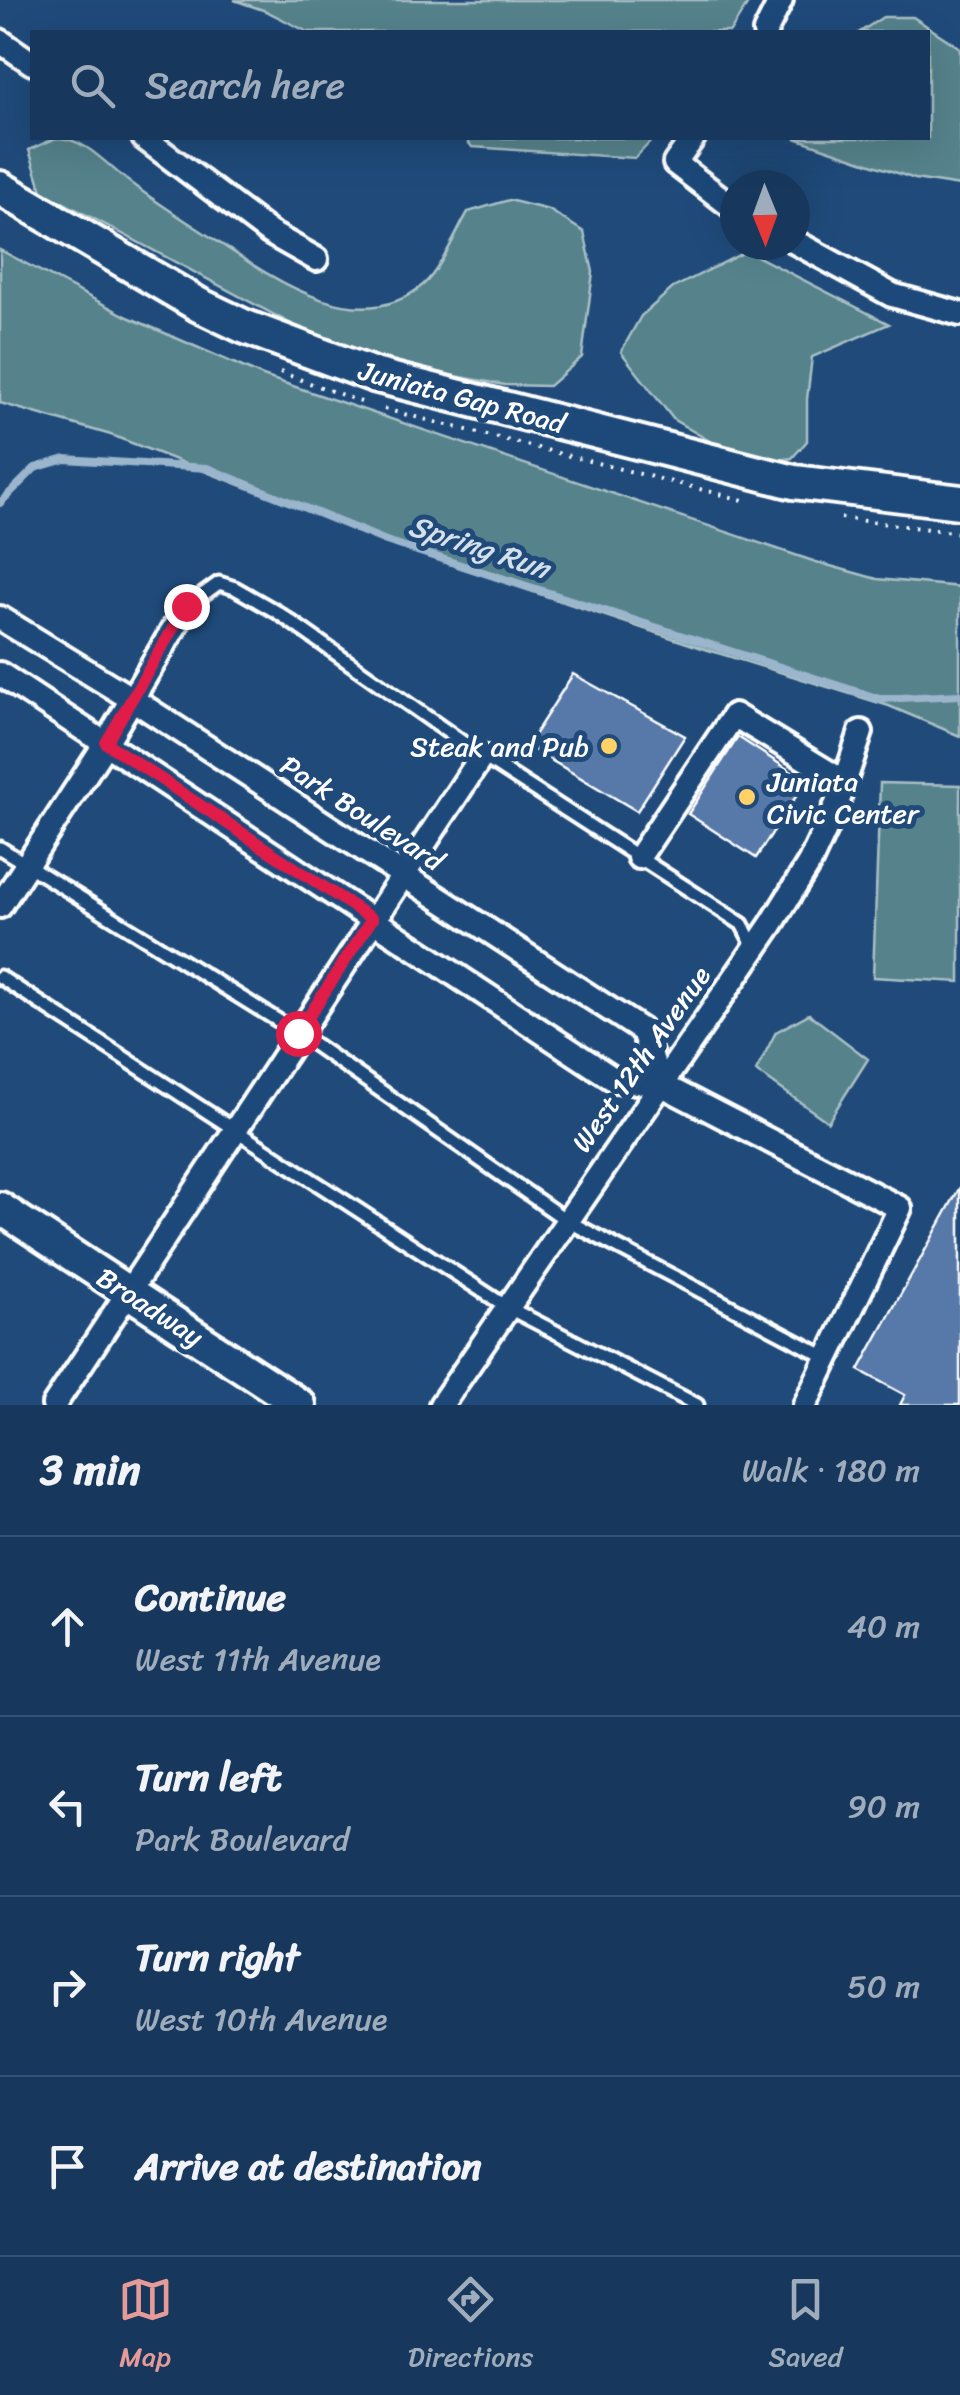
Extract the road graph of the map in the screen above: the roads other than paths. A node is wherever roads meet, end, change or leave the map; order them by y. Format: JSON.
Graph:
{"nodes":[{"id":1,"x":781,"y":0,"type":"edge"},
{"id":2,"x":766,"y":30,"type":"edge"},
{"id":3,"x":0,"y":41,"type":"edge"},
{"id":4,"x":30,"y":61,"type":"edge"},
{"id":5,"x":147,"y":140,"type":"edge"},
{"id":6,"x":692,"y":140,"type":"edge"},
{"id":7,"x":0,"y":188,"type":"edge"},
{"id":8,"x":720,"y":198,"type":"edge"},
{"id":9,"x":810,"y":250,"type":"edge"},
{"id":10,"x":316,"y":259,"type":"dead end"},
{"id":11,"x":960,"y":314,"type":"edge"},
{"id":12,"x":960,"y":502,"type":"edge"},
{"id":13,"x":186,"y":606,"type":"joint"},
{"id":14,"x":0,"y":618,"type":"edge"},
{"id":15,"x":0,"y":674,"type":"edge"},
{"id":16,"x":132,"y":698,"type":"junction"},
{"id":17,"x":861,"y":732,"type":"dead end"},
{"id":18,"x":106,"y":743,"type":"junction"},
{"id":19,"x":482,"y":756,"type":"junction"},
{"id":20,"x":844,"y":782,"type":"junction"},
{"id":21,"x":0,"y":848,"type":"edge"},
{"id":22,"x":639,"y":857,"type":"junction"},
{"id":23,"x":26,"y":866,"type":"junction"},
{"id":24,"x":401,"y":876,"type":"junction"},
{"id":25,"x":0,"y":906,"type":"edge"},
{"id":26,"x":372,"y":919,"type":"junction"},
{"id":27,"x":754,"y":948,"type":"junction"},
{"id":28,"x":0,"y":977,"type":"edge"},
{"id":29,"x":298,"y":1033,"type":"junction"},
{"id":30,"x":660,"y":1084,"type":"junction"},
{"id":31,"x":234,"y":1129,"type":"junction"},
{"id":32,"x":0,"y":1208,"type":"edge"},
{"id":33,"x":566,"y":1220,"type":"junction"},
{"id":34,"x":127,"y":1292,"type":"junction"},
{"id":35,"x":507,"y":1307,"type":"junction"},
{"id":36,"x":828,"y":1358,"type":"junction"},
{"id":37,"x":54,"y":1405,"type":"edge"},
{"id":38,"x":300,"y":1405,"type":"edge"},
{"id":39,"x":441,"y":1405,"type":"edge"},
{"id":40,"x":697,"y":1405,"type":"edge"},
{"id":41,"x":804,"y":1405,"type":"edge"}],
"edges":[{"from":1,"to":2,"type":"street"},
{"from":3,"to":4,"type":"street"},
{"from":5,"to":10,"type":"street"},
{"from":6,"to":8,"type":"street"},
{"from":7,"to":12,"type":"main road","name":"Juniata Gap Road"},
{"from":9,"to":11,"type":"street"},
{"from":13,"to":16,"type":"street"},
{"from":13,"to":19,"type":"lane"},
{"from":14,"to":16,"type":"street","name":"Park Boulevard"},
{"from":15,"to":18,"type":"street"},
{"from":16,"to":18,"type":"street"},
{"from":16,"to":24,"type":"street","name":"Park Boulevard"},
{"from":17,"to":20,"type":"street","name":"West 12th Avenue"},
{"from":18,"to":23,"type":"street"},
{"from":18,"to":26,"type":"street"},
{"from":19,"to":22,"type":"lane"},
{"from":19,"to":24,"type":"street"},
{"from":20,"to":22,"type":"street"},
{"from":20,"to":27,"type":"street","name":"West 12th Avenue"},
{"from":21,"to":23,"type":"lane"},
{"from":22,"to":27,"type":"lane"},
{"from":23,"to":25,"type":"street"},
{"from":23,"to":29,"type":"lane"},
{"from":24,"to":26,"type":"street"},
{"from":24,"to":30,"type":"street","name":"Park Boulevard"},
{"from":26,"to":29,"type":"street"},
{"from":26,"to":30,"type":"street"},
{"from":27,"to":30,"type":"street","name":"West 12th Avenue"},
{"from":28,"to":31,"type":"lane"},
{"from":29,"to":31,"type":"street"},
{"from":29,"to":33,"type":"lane"},
{"from":30,"to":33,"type":"street","name":"West 12th Avenue"},
{"from":30,"to":36,"type":"street"},
{"from":31,"to":34,"type":"street"},
{"from":31,"to":35,"type":"lane"},
{"from":32,"to":34,"type":"street","name":"Broadway"},
{"from":33,"to":35,"type":"street","name":"West 12th Avenue"},
{"from":33,"to":36,"type":"lane"},
{"from":34,"to":37,"type":"street"},
{"from":34,"to":38,"type":"street","name":"Broadway"},
{"from":35,"to":39,"type":"street","name":"West 12th Avenue"},
{"from":35,"to":40,"type":"lane"},
{"from":36,"to":41,"type":"street"}]}
